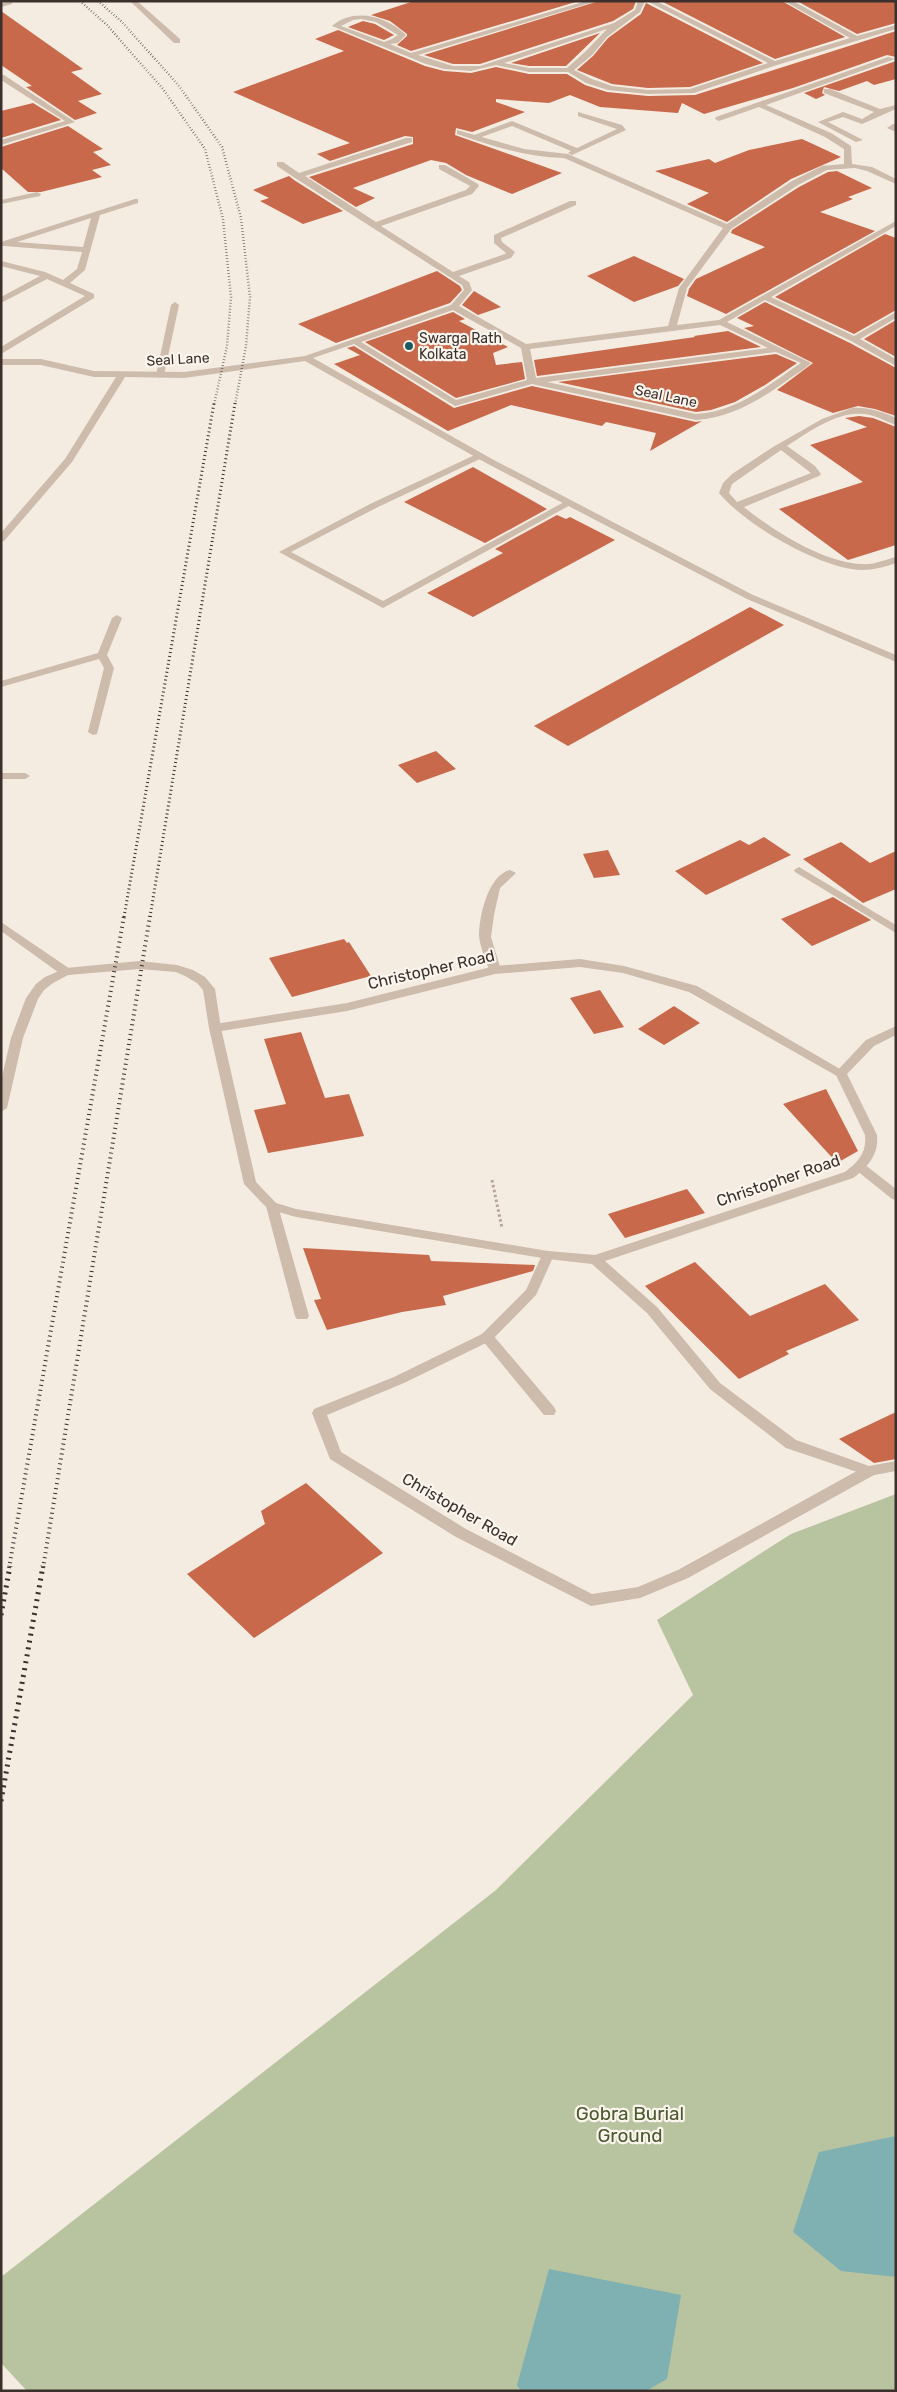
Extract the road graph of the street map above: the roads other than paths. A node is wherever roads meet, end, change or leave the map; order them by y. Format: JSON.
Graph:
{"nodes":[{"id":1,"x":133,"y":1,"type":"edge"},
{"id":2,"x":594,"y":1,"type":"edge"},
{"id":3,"x":642,"y":1,"type":"edge"},
{"id":4,"x":650,"y":1,"type":"edge"},
{"id":5,"x":787,"y":1,"type":"edge"},
{"id":6,"x":10,"y":3,"type":"dead end"},
{"id":7,"x":1,"y":5,"type":"edge"},
{"id":8,"x":619,"y":23,"type":"junction"},
{"id":9,"x":896,"y":27,"type":"edge"},
{"id":10,"x":857,"y":39,"type":"junction"},
{"id":11,"x":177,"y":41,"type":"dead end"},
{"id":12,"x":384,"y":44,"type":"junction"},
{"id":13,"x":411,"y":55,"type":"junction"},
{"id":14,"x":894,"y":57,"type":"edge"},
{"id":15,"x":774,"y":63,"type":"junction"},
{"id":16,"x":499,"y":64,"type":"junction"},
{"id":17,"x":569,"y":70,"type":"junction"},
{"id":18,"x":1,"y":77,"type":"edge"},
{"id":19,"x":827,"y":91,"type":"dead end"},
{"id":20,"x":760,"y":105,"type":"junction"},
{"id":21,"x":896,"y":108,"type":"edge"},
{"id":22,"x":880,"y":112,"type":"junction"},
{"id":23,"x":581,"y":114,"type":"dead end"},
{"id":24,"x":718,"y":119,"type":"dead end"},
{"id":25,"x":896,"y":126,"type":"edge"},
{"id":26,"x":896,"y":130,"type":"edge"},
{"id":27,"x":460,"y":132,"type":"dead end"},
{"id":28,"x":473,"y":137,"type":"junction"},
{"id":29,"x":409,"y":140,"type":"dead end"},
{"id":30,"x":858,"y":140,"type":"dead end"},
{"id":31,"x":1,"y":143,"type":"edge"},
{"id":32,"x":578,"y":151,"type":"junction"},
{"id":33,"x":565,"y":156,"type":"junction"},
{"id":34,"x":280,"y":164,"type":"dead end"},
{"id":35,"x":848,"y":166,"type":"junction"},
{"id":36,"x":442,"y":167,"type":"dead end"},
{"id":37,"x":298,"y":176,"type":"junction"},
{"id":38,"x":894,"y":181,"type":"edge"},
{"id":39,"x":36,"y":194,"type":"dead end"},
{"id":40,"x":135,"y":201,"type":"dead end"},
{"id":41,"x":1,"y":202,"type":"edge"},
{"id":42,"x":573,"y":203,"type":"dead end"},
{"id":43,"x":97,"y":212,"type":"junction"},
{"id":44,"x":896,"y":223,"type":"edge"},
{"id":45,"x":375,"y":225,"type":"junction"},
{"id":46,"x":728,"y":227,"type":"junction"},
{"id":47,"x":3,"y":243,"type":"edge"},
{"id":48,"x":87,"y":250,"type":"junction"},
{"id":49,"x":1,"y":263,"type":"edge"},
{"id":50,"x":453,"y":275,"type":"junction"},
{"id":51,"x":46,"y":276,"type":"junction"},
{"id":52,"x":64,"y":284,"type":"junction"},
{"id":53,"x":764,"y":297,"type":"junction"},
{"id":54,"x":1,"y":300,"type":"edge"},
{"id":55,"x":175,"y":304,"type":"dead end"},
{"id":56,"x":454,"y":307,"type":"junction"},
{"id":57,"x":896,"y":314,"type":"edge"},
{"id":58,"x":721,"y":322,"type":"junction"},
{"id":59,"x":672,"y":328,"type":"junction"},
{"id":60,"x":854,"y":339,"type":"junction"},
{"id":61,"x":354,"y":341,"type":"junction"},
{"id":62,"x":525,"y":346,"type":"junction"},
{"id":63,"x":777,"y":349,"type":"junction"},
{"id":64,"x":1,"y":351,"type":"edge"},
{"id":65,"x":306,"y":358,"type":"junction"},
{"id":66,"x":1,"y":362,"type":"edge"},
{"id":67,"x":896,"y":363,"type":"edge"},
{"id":68,"x":122,"y":374,"type":"junction"},
{"id":69,"x":160,"y":374,"type":"junction"},
{"id":70,"x":532,"y":381,"type":"junction"},
{"id":71,"x":896,"y":422,"type":"edge"},
{"id":72,"x":783,"y":447,"type":"junction"},
{"id":73,"x":479,"y":456,"type":"junction"},
{"id":74,"x":569,"y":503,"type":"junction"},
{"id":75,"x":736,"y":507,"type":"junction"},
{"id":76,"x":1,"y":539,"type":"edge"},
{"id":77,"x":896,"y":560,"type":"edge"},
{"id":78,"x":117,"y":618,"type":"dead end"},
{"id":79,"x":102,"y":656,"type":"junction"},
{"id":80,"x":896,"y":659,"type":"edge"},
{"id":81,"x":1,"y":684,"type":"edge"},
{"id":82,"x":93,"y":732,"type":"dead end"},
{"id":83,"x":1,"y":776,"type":"edge"},
{"id":84,"x":25,"y":776,"type":"dead end"},
{"id":85,"x":799,"y":870,"type":"dead end"},
{"id":86,"x":510,"y":873,"type":"dead end"},
{"id":87,"x":1,"y":925,"type":"edge"},
{"id":88,"x":896,"y":930,"type":"edge"},
{"id":89,"x":495,"y":970,"type":"junction"},
{"id":90,"x":66,"y":972,"type":"junction"},
{"id":91,"x":215,"y":1028,"type":"junction"},
{"id":92,"x":896,"y":1030,"type":"edge"},
{"id":93,"x":841,"y":1073,"type":"junction"},
{"id":94,"x":1,"y":1108,"type":"edge"},
{"id":95,"x":860,"y":1167,"type":"junction"},
{"id":96,"x":896,"y":1196,"type":"edge"},
{"id":97,"x":272,"y":1206,"type":"junction"},
{"id":98,"x":548,"y":1255,"type":"junction"},
{"id":99,"x":595,"y":1260,"type":"junction"},
{"id":100,"x":302,"y":1316,"type":"dead end"},
{"id":101,"x":487,"y":1337,"type":"junction"},
{"id":102,"x":549,"y":1411,"type":"dead end"},
{"id":103,"x":896,"y":1466,"type":"edge"},
{"id":104,"x":869,"y":1470,"type":"junction"}],
"edges":[{"from":1,"to":11,"type":"street"},
{"from":2,"to":13,"type":"street"},
{"from":3,"to":8,"type":"street"},
{"from":4,"to":15,"type":"street"},
{"from":5,"to":10,"type":"street"},
{"from":6,"to":7,"type":"street"},
{"from":8,"to":16,"type":"street"},
{"from":8,"to":17,"type":"street"},
{"from":9,"to":10,"type":"street"},
{"from":10,"to":15,"type":"street"},
{"from":12,"to":12,"type":"street"},
{"from":12,"to":13,"type":"street"},
{"from":13,"to":16,"type":"street"},
{"from":14,"to":20,"type":"street"},
{"from":15,"to":17,"type":"street"},
{"from":16,"to":17,"type":"street"},
{"from":18,"to":31,"type":"street"},
{"from":19,"to":22,"type":"street"},
{"from":20,"to":24,"type":"street"},
{"from":20,"to":35,"type":"street"},
{"from":21,"to":22,"type":"street"},
{"from":22,"to":30,"type":"street"},
{"from":23,"to":32,"type":"street"},
{"from":25,"to":26,"type":"street"},
{"from":27,"to":28,"type":"street"},
{"from":28,"to":32,"type":"street"},
{"from":28,"to":33,"type":"street"},
{"from":29,"to":37,"type":"street"},
{"from":32,"to":33,"type":"street"},
{"from":33,"to":46,"type":"street"},
{"from":34,"to":37,"type":"street"},
{"from":35,"to":38,"type":"street"},
{"from":35,"to":46,"type":"street"},
{"from":36,"to":45,"type":"street"},
{"from":37,"to":45,"type":"street"},
{"from":39,"to":41,"type":"street"},
{"from":40,"to":43,"type":"street"},
{"from":42,"to":50,"type":"street"},
{"from":43,"to":47,"type":"street"},
{"from":43,"to":48,"type":"street"},
{"from":44,"to":53,"type":"street"},
{"from":45,"to":50,"type":"street"},
{"from":46,"to":59,"type":"street"},
{"from":47,"to":48,"type":"street"},
{"from":48,"to":52,"type":"street"},
{"from":49,"to":51,"type":"street"},
{"from":50,"to":56,"type":"street"},
{"from":51,"to":52,"type":"street"},
{"from":51,"to":54,"type":"street"},
{"from":52,"to":64,"type":"street"},
{"from":53,"to":58,"type":"street"},
{"from":53,"to":60,"type":"street"},
{"from":55,"to":69,"type":"street"},
{"from":56,"to":61,"type":"street","name":"Seal Lane"},
{"from":56,"to":62,"type":"street"},
{"from":57,"to":60,"type":"street"},
{"from":58,"to":59,"type":"street"},
{"from":58,"to":63,"type":"street","name":"Seal Lane"},
{"from":59,"to":62,"type":"street"},
{"from":60,"to":67,"type":"street"},
{"from":61,"to":65,"type":"street","name":"Seal Lane"},
{"from":61,"to":70,"type":"street","name":"Seal Lane"},
{"from":62,"to":70,"type":"street"},
{"from":63,"to":70,"type":"street","name":"Seal Lane"},
{"from":63,"to":70,"type":"street","name":"Seal Lane"},
{"from":65,"to":69,"type":"street","name":"Seal Lane"},
{"from":65,"to":73,"type":"street"},
{"from":66,"to":68,"type":"street","name":"Seal Lane"},
{"from":68,"to":69,"type":"street","name":"Seal Lane"},
{"from":68,"to":76,"type":"street"},
{"from":71,"to":72,"type":"street"},
{"from":72,"to":75,"type":"street"},
{"from":72,"to":75,"type":"street"},
{"from":73,"to":74,"type":"street"},
{"from":73,"to":74,"type":"street"},
{"from":74,"to":80,"type":"street"},
{"from":75,"to":77,"type":"street"},
{"from":78,"to":79,"type":"street"},
{"from":79,"to":81,"type":"street"},
{"from":79,"to":82,"type":"street"},
{"from":83,"to":84,"type":"street"},
{"from":85,"to":88,"type":"street"},
{"from":86,"to":89,"type":"street"},
{"from":87,"to":90,"type":"street"},
{"from":89,"to":91,"type":"street","name":"Christopher Road"},
{"from":89,"to":93,"type":"street","name":"Christopher Road"},
{"from":90,"to":91,"type":"street","name":"Christopher Road"},
{"from":90,"to":94,"type":"street"},
{"from":91,"to":97,"type":"street","name":"Christopher Road"},
{"from":92,"to":93,"type":"street"},
{"from":93,"to":95,"type":"street","name":"Christopher Road"},
{"from":95,"to":96,"type":"street"},
{"from":95,"to":99,"type":"street","name":"Christopher Road"},
{"from":97,"to":98,"type":"street","name":"Christopher Road"},
{"from":97,"to":100,"type":"street","name":"Christopher Road"},
{"from":98,"to":99,"type":"street","name":"Christopher Road"},
{"from":98,"to":101,"type":"street","name":"Christopher Road"},
{"from":99,"to":104,"type":"street"},
{"from":101,"to":102,"type":"street"},
{"from":101,"to":104,"type":"street","name":"Christopher Road"},
{"from":103,"to":104,"type":"street"}]}
